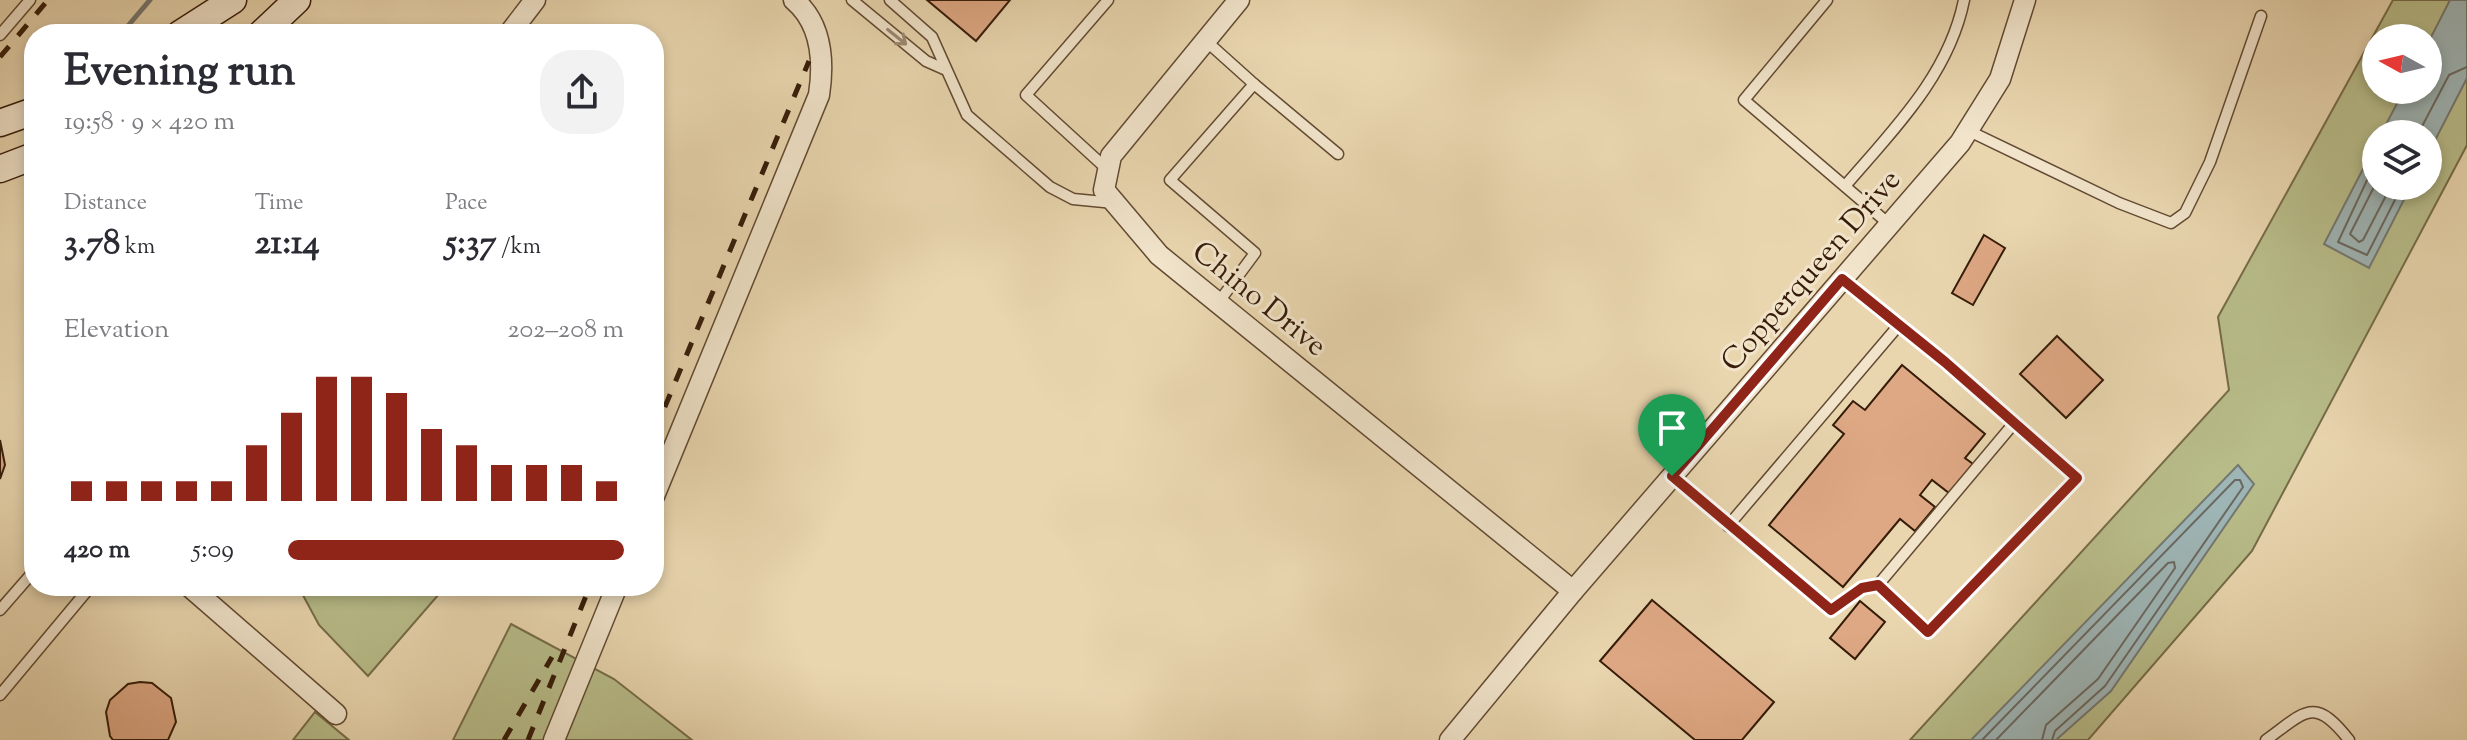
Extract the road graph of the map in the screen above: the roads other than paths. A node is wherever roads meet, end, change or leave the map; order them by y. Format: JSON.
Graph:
{"nodes":[{"id":1,"x":30,"y":0,"type":"edge"},
{"id":2,"x":233,"y":0,"type":"edge"},
{"id":3,"x":297,"y":0,"type":"edge"},
{"id":4,"x":535,"y":0,"type":"edge"},
{"id":5,"x":794,"y":0,"type":"edge"},
{"id":6,"x":852,"y":0,"type":"edge"},
{"id":7,"x":890,"y":0,"type":"edge"},
{"id":8,"x":1108,"y":0,"type":"edge"},
{"id":9,"x":1239,"y":0,"type":"edge"},
{"id":10,"x":1827,"y":0,"type":"edge"},
{"id":11,"x":1964,"y":0,"type":"edge"},
{"id":12,"x":2025,"y":0,"type":"edge"},
{"id":13,"x":2261,"y":16,"type":"dead end"},
{"id":14,"x":196,"y":24,"type":"edge"},
{"id":15,"x":272,"y":24,"type":"edge"},
{"id":16,"x":517,"y":24,"type":"edge"},
{"id":17,"x":0,"y":35,"type":"edge"},
{"id":18,"x":1205,"y":40,"type":"junction"},
{"id":19,"x":944,"y":69,"type":"junction"},
{"id":20,"x":1254,"y":84,"type":"junction"},
{"id":21,"x":24,"y":115,"type":"edge"},
{"id":22,"x":0,"y":123,"type":"edge"},
{"id":23,"x":1967,"y":130,"type":"junction"},
{"id":24,"x":1338,"y":154,"type":"dead end"},
{"id":25,"x":24,"y":160,"type":"edge"},
{"id":26,"x":0,"y":169,"type":"edge"},
{"id":27,"x":1108,"y":170,"type":"junction"},
{"id":28,"x":1845,"y":186,"type":"junction"},
{"id":29,"x":1116,"y":204,"type":"junction"},
{"id":30,"x":1889,"y":224,"type":"junction"},
{"id":31,"x":1842,"y":279,"type":"junction"},
{"id":32,"x":1218,"y":303,"type":"junction"},
{"id":33,"x":1899,"y":325,"type":"junction"},
{"id":34,"x":2015,"y":422,"type":"junction"},
{"id":35,"x":664,"y":472,"type":"edge"},
{"id":36,"x":1672,"y":476,"type":"junction"},
{"id":37,"x":1728,"y":526,"type":"junction"},
{"id":38,"x":24,"y":582,"type":"edge"},
{"id":39,"x":1878,"y":585,"type":"junction"},
{"id":40,"x":1573,"y":591,"type":"junction"},
{"id":41,"x":83,"y":596,"type":"edge"},
{"id":42,"x":200,"y":596,"type":"edge"},
{"id":43,"x":613,"y":596,"type":"edge"},
{"id":44,"x":0,"y":610,"type":"edge"},
{"id":45,"x":0,"y":695,"type":"edge"},
{"id":46,"x":336,"y":714,"type":"dead end"},
{"id":47,"x":554,"y":740,"type":"edge"},
{"id":48,"x":1450,"y":740,"type":"edge"},
{"id":49,"x":2266,"y":740,"type":"edge"},
{"id":50,"x":2349,"y":740,"type":"edge"}],
"edges":[{"from":1,"to":17,"type":"lane"},
{"from":2,"to":14,"type":"main road"},
{"from":3,"to":15,"type":"main road"},
{"from":4,"to":16,"type":"street"},
{"from":5,"to":35,"type":"street"},
{"from":6,"to":19,"type":"lane","one_way":true},
{"from":7,"to":19,"type":"lane"},
{"from":8,"to":27,"type":"lane"},
{"from":9,"to":18,"type":"street"},
{"from":10,"to":28,"type":"lane"},
{"from":11,"to":28,"type":"lane"},
{"from":12,"to":23,"type":"street","name":"Copperqueen Drive"},
{"from":13,"to":23,"type":"lane"},
{"from":18,"to":20,"type":"lane"},
{"from":18,"to":27,"type":"street"},
{"from":19,"to":29,"type":"lane"},
{"from":20,"to":24,"type":"lane"},
{"from":20,"to":32,"type":"lane"},
{"from":21,"to":22,"type":"main road"},
{"from":23,"to":30,"type":"street","name":"Copperqueen Drive"},
{"from":25,"to":26,"type":"main road"},
{"from":27,"to":29,"type":"street","name":"Chino Drive"},
{"from":28,"to":30,"type":"lane"},
{"from":29,"to":32,"type":"street","name":"Chino Drive"},
{"from":30,"to":31,"type":"street","name":"Copperqueen Drive"},
{"from":31,"to":33,"type":"lane"},
{"from":31,"to":36,"type":"street","name":"Copperqueen Drive"},
{"from":32,"to":40,"type":"street","name":"Chino Drive"},
{"from":33,"to":34,"type":"lane"},
{"from":33,"to":37,"type":"lane"},
{"from":34,"to":39,"type":"lane"},
{"from":34,"to":39,"type":"lane"},
{"from":36,"to":37,"type":"lane"},
{"from":36,"to":40,"type":"street","name":"Copperqueen Drive"},
{"from":37,"to":39,"type":"lane"},
{"from":38,"to":44,"type":"lane"},
{"from":40,"to":48,"type":"street","name":"Copperqueen Drive"},
{"from":41,"to":45,"type":"lane"},
{"from":42,"to":46,"type":"street"},
{"from":43,"to":47,"type":"street"},
{"from":49,"to":50,"type":"lane"}]}
